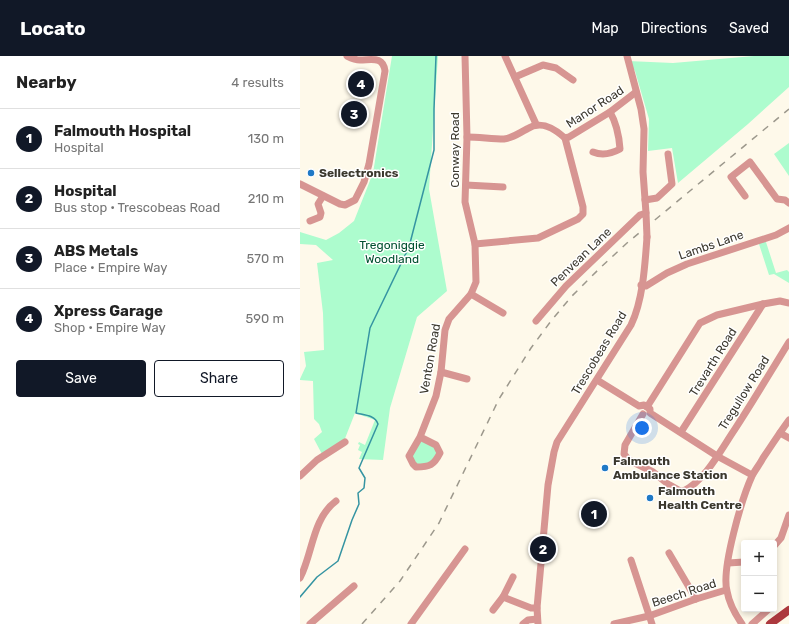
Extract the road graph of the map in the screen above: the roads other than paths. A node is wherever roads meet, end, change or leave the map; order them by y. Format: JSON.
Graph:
{"nodes":[{"id":1,"x":347,"y":56,"type":"edge"},
{"id":2,"x":465,"y":56,"type":"edge"},
{"id":3,"x":505,"y":56,"type":"edge"},
{"id":4,"x":627,"y":56,"type":"edge"},
{"id":5,"x":515,"y":77,"type":"junction"},
{"id":6,"x":573,"y":80,"type":"dead end"},
{"id":7,"x":636,"y":92,"type":"junction"},
{"id":8,"x":610,"y":112,"type":"junction"},
{"id":9,"x":536,"y":124,"type":"junction"},
{"id":10,"x":467,"y":137,"type":"junction"},
{"id":11,"x":565,"y":138,"type":"junction"},
{"id":12,"x":593,"y":152,"type":"dead end"},
{"id":13,"x":668,"y":154,"type":"dead end"},
{"id":14,"x":300,"y":184,"type":"edge"},
{"id":15,"x":466,"y":185,"type":"junction"},
{"id":16,"x":503,"y":188,"type":"dead end"},
{"id":17,"x":323,"y":196,"type":"junction"},
{"id":18,"x":745,"y":196,"type":"dead end"},
{"id":19,"x":645,"y":200,"type":"junction"},
{"id":20,"x":789,"y":203,"type":"edge"},
{"id":21,"x":646,"y":213,"type":"junction"},
{"id":22,"x":310,"y":221,"type":"dead end"},
{"id":23,"x":789,"y":228,"type":"edge"},
{"id":24,"x":475,"y":244,"type":"junction"},
{"id":25,"x":641,"y":285,"type":"junction"},
{"id":26,"x":471,"y":294,"type":"junction"},
{"id":27,"x":763,"y":304,"type":"junction"},
{"id":28,"x":789,"y":304,"type":"edge"},
{"id":29,"x":503,"y":313,"type":"dead end"},
{"id":30,"x":536,"y":321,"type":"dead end"},
{"id":31,"x":789,"y":342,"type":"edge"},
{"id":32,"x":441,"y":372,"type":"junction"},
{"id":33,"x":467,"y":379,"type":"dead end"},
{"id":34,"x":597,"y":380,"type":"junction"},
{"id":35,"x":645,"y":410,"type":"junction"},
{"id":36,"x":789,"y":420,"type":"edge"},
{"id":37,"x":681,"y":432,"type":"junction"},
{"id":38,"x":780,"y":433,"type":"junction"},
{"id":39,"x":420,"y":437,"type":"junction"},
{"id":40,"x":789,"y":438,"type":"edge"},
{"id":41,"x":345,"y":442,"type":"dead end"},
{"id":42,"x":717,"y":456,"type":"junction"},
{"id":43,"x":752,"y":475,"type":"junction"},
{"id":44,"x":300,"y":476,"type":"edge"},
{"id":45,"x":336,"y":501,"type":"dead end"},
{"id":46,"x":789,"y":515,"type":"edge"},
{"id":47,"x":777,"y":543,"type":"edge"},
{"id":48,"x":465,"y":549,"type":"dead end"},
{"id":49,"x":669,"y":553,"type":"dead end"},
{"id":50,"x":631,"y":560,"type":"dead end"},
{"id":51,"x":741,"y":562,"type":"edge"},
{"id":52,"x":728,"y":563,"type":"junction"},
{"id":53,"x":513,"y":577,"type":"dead end"},
{"id":54,"x":300,"y":578,"type":"edge"},
{"id":55,"x":354,"y":586,"type":"dead end"},
{"id":56,"x":726,"y":590,"type":"junction"},
{"id":57,"x":503,"y":597,"type":"junction"},
{"id":58,"x":696,"y":599,"type":"junction"},
{"id":59,"x":537,"y":608,"type":"junction"},
{"id":60,"x":493,"y":610,"type":"dead end"},
{"id":61,"x":765,"y":612,"type":"edge"},
{"id":62,"x":788,"y":612,"type":"edge"},
{"id":63,"x":649,"y":616,"type":"junction"},
{"id":64,"x":537,"y":621,"type":"edge"},
{"id":65,"x":310,"y":624,"type":"edge"},
{"id":66,"x":411,"y":624,"type":"edge"},
{"id":67,"x":523,"y":624,"type":"edge"},
{"id":68,"x":614,"y":624,"type":"edge"},
{"id":69,"x":652,"y":624,"type":"edge"},
{"id":70,"x":742,"y":624,"type":"edge"},
{"id":71,"x":752,"y":624,"type":"edge"},
{"id":72,"x":770,"y":624,"type":"edge"}],
"edges":[{"from":1,"to":17,"type":"street"},
{"from":2,"to":10,"type":"street","name":"Conway Road"},
{"from":3,"to":5,"type":"street"},
{"from":4,"to":7,"type":"street","name":"Trescobeas Road"},
{"from":5,"to":6,"type":"street"},
{"from":5,"to":9,"type":"street"},
{"from":7,"to":8,"type":"street","name":"Manor Road"},
{"from":7,"to":19,"type":"street","name":"Trescobeas Road"},
{"from":8,"to":11,"type":"street","name":"Manor Road"},
{"from":8,"to":12,"type":"street"},
{"from":9,"to":10,"type":"street"},
{"from":9,"to":11,"type":"street"},
{"from":10,"to":15,"type":"street","name":"Conway Road"},
{"from":11,"to":24,"type":"street"},
{"from":13,"to":19,"type":"street"},
{"from":14,"to":17,"type":"street"},
{"from":15,"to":16,"type":"street"},
{"from":15,"to":24,"type":"street","name":"Conway Road"},
{"from":17,"to":22,"type":"street"},
{"from":18,"to":20,"type":"street"},
{"from":19,"to":21,"type":"street","name":"Trescobeas Road"},
{"from":21,"to":25,"type":"street","name":"Trescobeas Road","bridge":true},
{"from":21,"to":30,"type":"street","name":"Penvean Lane"},
{"from":23,"to":25,"type":"street","name":"Lambs Lane"},
{"from":24,"to":26,"type":"street","name":"Venton Road"},
{"from":25,"to":34,"type":"street","name":"Trescobeas Road"},
{"from":26,"to":29,"type":"street"},
{"from":26,"to":32,"type":"street","name":"Venton Road"},
{"from":27,"to":28,"type":"street"},
{"from":27,"to":35,"type":"street"},
{"from":27,"to":37,"type":"street","name":"Trevarth Road"},
{"from":31,"to":42,"type":"street","name":"Tregullow Road"},
{"from":32,"to":33,"type":"street"},
{"from":32,"to":39,"type":"street","name":"Venton Road"},
{"from":34,"to":35,"type":"street"},
{"from":34,"to":59,"type":"street","name":"Trescobeas Road"},
{"from":35,"to":37,"type":"street"},
{"from":35,"to":42,"type":"street","name":"Tregullow Road"},
{"from":36,"to":38,"type":"street"},
{"from":37,"to":42,"type":"street"},
{"from":38,"to":40,"type":"street"},
{"from":38,"to":43,"type":"street"},
{"from":39,"to":39,"type":"street","name":"Venton Road"},
{"from":41,"to":44,"type":"street"},
{"from":42,"to":43,"type":"street"},
{"from":43,"to":52,"type":"street"},
{"from":45,"to":54,"type":"street"},
{"from":46,"to":47,"type":"street"},
{"from":48,"to":66,"type":"street"},
{"from":49,"to":58,"type":"street"},
{"from":50,"to":63,"type":"street"},
{"from":51,"to":52,"type":"street"},
{"from":52,"to":56,"type":"street"},
{"from":53,"to":57,"type":"street"},
{"from":55,"to":65,"type":"street"},
{"from":56,"to":58,"type":"street","name":"Beech Road"},
{"from":56,"to":70,"type":"street"},
{"from":57,"to":59,"type":"street"},
{"from":57,"to":60,"type":"street"},
{"from":58,"to":63,"type":"street","name":"Beech Road"},
{"from":59,"to":64,"type":"street","name":"Trescobeas Road"},
{"from":61,"to":71,"type":"street"},
{"from":62,"to":72,"type":"main road"},
{"from":63,"to":68,"type":"street","name":"Beech Road"},
{"from":63,"to":69,"type":"street"},
{"from":64,"to":67,"type":"street"}]}
